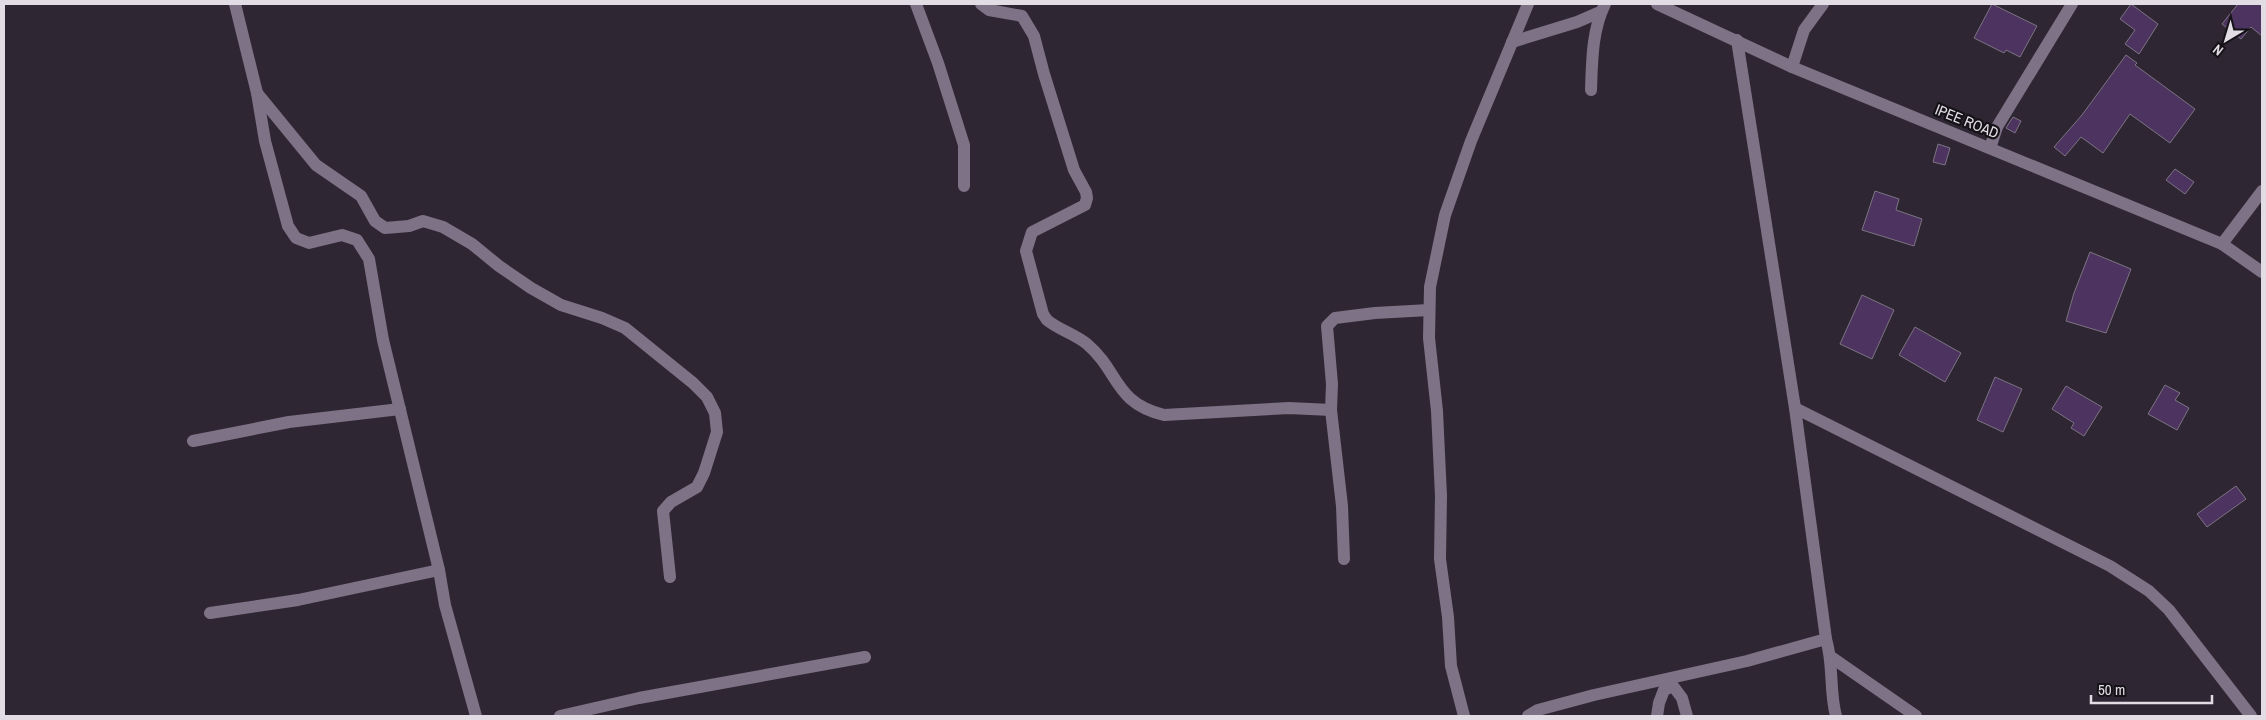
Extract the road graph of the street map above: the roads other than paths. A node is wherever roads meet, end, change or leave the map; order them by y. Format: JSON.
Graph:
{"nodes":[{"id":1,"x":235,"y":4,"type":"edge"},
{"id":2,"x":916,"y":4,"type":"edge"},
{"id":3,"x":981,"y":4,"type":"edge"},
{"id":4,"x":1528,"y":4,"type":"edge"},
{"id":5,"x":1657,"y":4,"type":"edge"},
{"id":6,"x":1823,"y":4,"type":"edge"},
{"id":7,"x":2072,"y":4,"type":"edge"},
{"id":8,"x":1602,"y":8,"type":"edge"},
{"id":9,"x":1737,"y":40,"type":"junction"},
{"id":10,"x":1512,"y":42,"type":"junction"},
{"id":11,"x":1792,"y":67,"type":"junction"},
{"id":12,"x":1591,"y":90,"type":"dead end"},
{"id":13,"x":257,"y":93,"type":"junction"},
{"id":14,"x":1990,"y":148,"type":"junction"},
{"id":15,"x":964,"y":186,"type":"dead end"},
{"id":16,"x":2262,"y":192,"type":"edge"},
{"id":17,"x":2222,"y":244,"type":"junction"},
{"id":18,"x":2262,"y":272,"type":"edge"},
{"id":19,"x":1429,"y":310,"type":"junction"},
{"id":20,"x":1795,"y":408,"type":"junction"},
{"id":21,"x":400,"y":409,"type":"junction"},
{"id":22,"x":1331,"y":410,"type":"junction"},
{"id":23,"x":193,"y":440,"type":"dead end"},
{"id":24,"x":1344,"y":559,"type":"dead end"},
{"id":25,"x":439,"y":570,"type":"junction"},
{"id":26,"x":670,"y":577,"type":"dead end"},
{"id":27,"x":210,"y":612,"type":"dead end"},
{"id":28,"x":1826,"y":639,"type":"junction"},
{"id":29,"x":865,"y":657,"type":"dead end"},
{"id":30,"x":1832,"y":657,"type":"junction"},
{"id":31,"x":1672,"y":682,"type":"junction"},
{"id":32,"x":476,"y":716,"type":"edge"},
{"id":33,"x":560,"y":716,"type":"edge"},
{"id":34,"x":1464,"y":716,"type":"edge"},
{"id":35,"x":1528,"y":716,"type":"edge"},
{"id":36,"x":1657,"y":716,"type":"edge"},
{"id":37,"x":1687,"y":716,"type":"edge"},
{"id":38,"x":1836,"y":716,"type":"edge"},
{"id":39,"x":1916,"y":716,"type":"edge"},
{"id":40,"x":2251,"y":716,"type":"edge"}],
"edges":[{"from":1,"to":13,"type":"street"},
{"from":2,"to":15,"type":"street"},
{"from":3,"to":22,"type":"street"},
{"from":4,"to":10,"type":"street"},
{"from":5,"to":9,"type":"street","name":"IPEE ROAD"},
{"from":6,"to":11,"type":"street"},
{"from":7,"to":14,"type":"street"},
{"from":8,"to":10,"type":"street"},
{"from":8,"to":12,"type":"street"},
{"from":9,"to":11,"type":"street","name":"IPEE ROAD"},
{"from":9,"to":20,"type":"street"},
{"from":10,"to":19,"type":"street"},
{"from":11,"to":14,"type":"street","name":"IPEE ROAD"},
{"from":13,"to":21,"type":"street"},
{"from":13,"to":26,"type":"street"},
{"from":14,"to":17,"type":"street","name":"IPEE ROAD"},
{"from":16,"to":17,"type":"street"},
{"from":17,"to":18,"type":"street","name":"IPEE ROAD"},
{"from":19,"to":22,"type":"street"},
{"from":19,"to":34,"type":"street"},
{"from":20,"to":28,"type":"street"},
{"from":20,"to":40,"type":"street"},
{"from":21,"to":23,"type":"street"},
{"from":21,"to":25,"type":"street"},
{"from":22,"to":24,"type":"street"},
{"from":25,"to":27,"type":"street"},
{"from":25,"to":32,"type":"street"},
{"from":28,"to":30,"type":"street"},
{"from":28,"to":31,"type":"street"},
{"from":29,"to":33,"type":"street"},
{"from":30,"to":38,"type":"street"},
{"from":30,"to":39,"type":"street"},
{"from":31,"to":35,"type":"street"},
{"from":31,"to":36,"type":"street"},
{"from":31,"to":37,"type":"street"}]}
